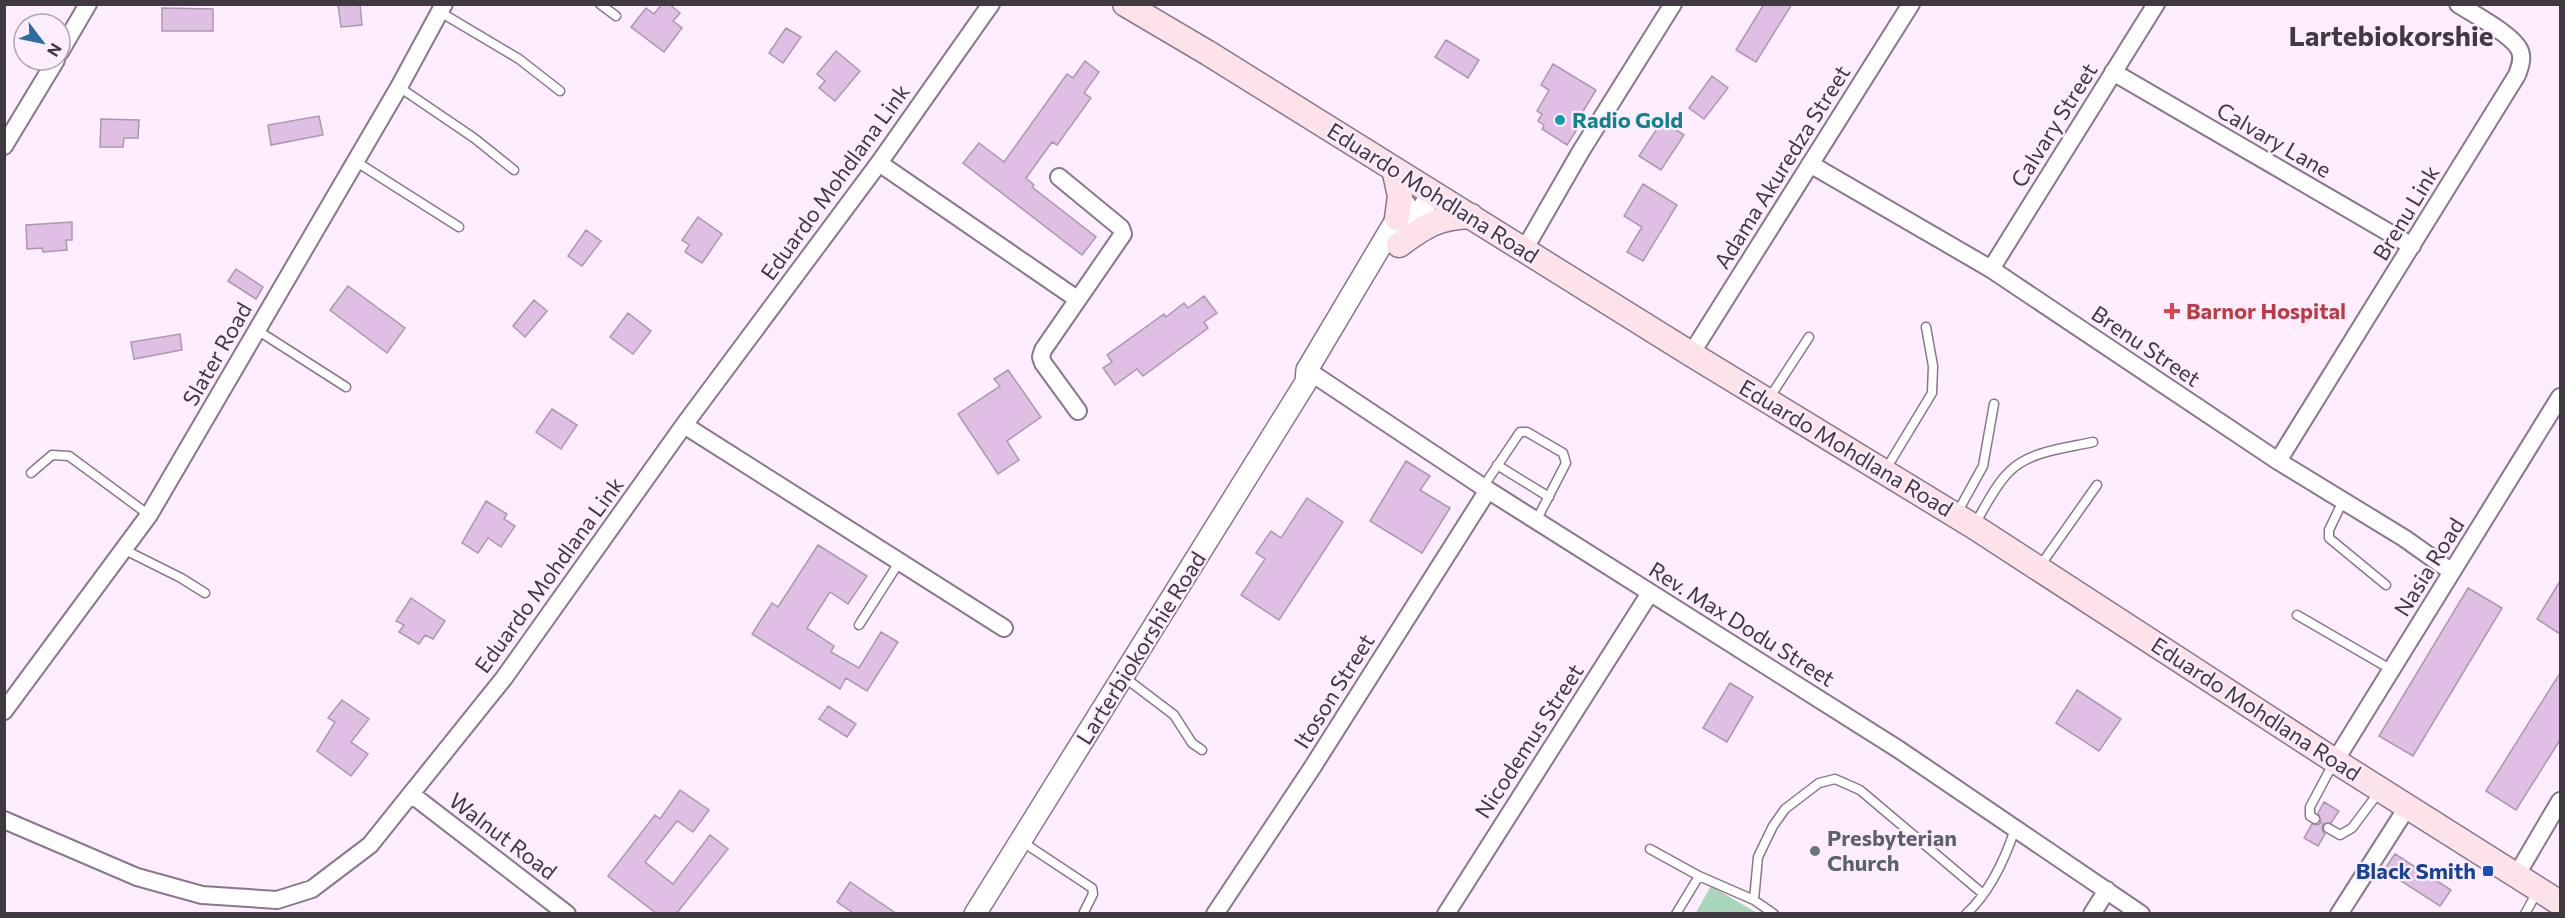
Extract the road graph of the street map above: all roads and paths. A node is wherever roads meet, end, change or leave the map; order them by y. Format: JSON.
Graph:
{"nodes":[{"id":1,"x":88,"y":4,"type":"edge"},
{"id":2,"x":600,"y":4,"type":"edge"},
{"id":3,"x":991,"y":4,"type":"edge"},
{"id":4,"x":1125,"y":4,"type":"edge"},
{"id":5,"x":1673,"y":4,"type":"edge"},
{"id":6,"x":1911,"y":4,"type":"edge"},
{"id":7,"x":2156,"y":4,"type":"edge"},
{"id":8,"x":2458,"y":4,"type":"edge"},
{"id":9,"x":442,"y":8,"type":"edge"},
{"id":10,"x":616,"y":16,"type":"dead end"},
{"id":11,"x":72,"y":31,"type":"edge"},
{"id":12,"x":49,"y":72,"type":"edge"},
{"id":13,"x":2113,"y":72,"type":"junction"},
{"id":14,"x":399,"y":87,"type":"junction"},
{"id":15,"x":560,"y":91,"type":"dead end"},
{"id":16,"x":4,"y":146,"type":"edge"},
{"id":17,"x":355,"y":161,"type":"junction"},
{"id":18,"x":879,"y":163,"type":"junction"},
{"id":19,"x":1810,"y":165,"type":"junction"},
{"id":20,"x":1394,"y":169,"type":"junction"},
{"id":21,"x":514,"y":170,"type":"dead end"},
{"id":22,"x":1059,"y":177,"type":"dead end"},
{"id":23,"x":1425,"y":188,"type":"junction"},
{"id":24,"x":1471,"y":216,"type":"junction"},
{"id":25,"x":1397,"y":218,"type":"junction"},
{"id":26,"x":459,"y":227,"type":"dead end"},
{"id":27,"x":1399,"y":245,"type":"junction"},
{"id":28,"x":2412,"y":246,"type":"junction"},
{"id":29,"x":1524,"y":250,"type":"junction"},
{"id":30,"x":1991,"y":269,"type":"junction"},
{"id":31,"x":1077,"y":299,"type":"junction"},
{"id":32,"x":1926,"y":327,"type":"dead end"},
{"id":33,"x":257,"y":330,"type":"junction"},
{"id":34,"x":1809,"y":337,"type":"dead end"},
{"id":35,"x":1691,"y":354,"type":"junction"},
{"id":36,"x":1310,"y":376,"type":"junction"},
{"id":37,"x":346,"y":387,"type":"dead end"},
{"id":38,"x":2560,"y":397,"type":"edge"},
{"id":39,"x":1768,"y":400,"type":"junction"},
{"id":40,"x":1994,"y":404,"type":"dead end"},
{"id":41,"x":1078,"y":411,"type":"dead end"},
{"id":42,"x":684,"y":425,"type":"junction"},
{"id":43,"x":2093,"y":441,"type":"dead end"},
{"id":44,"x":2278,"y":461,"type":"junction"},
{"id":45,"x":1497,"y":465,"type":"junction"},
{"id":46,"x":1884,"y":471,"type":"junction"},
{"id":47,"x":31,"y":473,"type":"dead end"},
{"id":48,"x":2097,"y":485,"type":"dead end"},
{"id":49,"x":1485,"y":489,"type":"junction"},
{"id":50,"x":1548,"y":496,"type":"junction"},
{"id":51,"x":2343,"y":501,"type":"junction"},
{"id":52,"x":149,"y":515,"type":"junction"},
{"id":53,"x":1964,"y":520,"type":"junction"},
{"id":54,"x":1536,"y":521,"type":"junction"},
{"id":55,"x":125,"y":550,"type":"junction"},
{"id":56,"x":900,"y":561,"type":"junction"},
{"id":57,"x":2039,"y":568,"type":"junction"},
{"id":58,"x":2452,"y":572,"type":"junction"},
{"id":59,"x":2386,"y":585,"type":"dead end"},
{"id":60,"x":205,"y":593,"type":"dead end"},
{"id":61,"x":1650,"y":593,"type":"junction"},
{"id":62,"x":2297,"y":615,"type":"dead end"},
{"id":63,"x":859,"y":625,"type":"dead end"},
{"id":64,"x":1004,"y":628,"type":"dead end"},
{"id":65,"x":2391,"y":670,"type":"junction"},
{"id":66,"x":1124,"y":676,"type":"junction"},
{"id":67,"x":4,"y":711,"type":"edge"},
{"id":68,"x":1202,"y":750,"type":"dead end"},
{"id":69,"x":2335,"y":761,"type":"junction"},
{"id":70,"x":2381,"y":789,"type":"junction"},
{"id":71,"x":411,"y":794,"type":"junction"},
{"id":72,"x":2560,"y":801,"type":"edge"},
{"id":73,"x":2408,"y":806,"type":"junction"},
{"id":74,"x":2315,"y":819,"type":"dead end"},
{"id":75,"x":4,"y":820,"type":"edge"},
{"id":76,"x":2015,"y":828,"type":"junction"},
{"id":77,"x":2328,"y":828,"type":"dead end"},
{"id":78,"x":1021,"y":841,"type":"junction"},
{"id":79,"x":1650,"y":849,"type":"dead end"},
{"id":80,"x":1699,"y":876,"type":"junction"},
{"id":81,"x":2516,"y":876,"type":"junction"},
{"id":82,"x":2107,"y":890,"type":"junction"},
{"id":83,"x":2539,"y":890,"type":"junction"},
{"id":84,"x":1982,"y":893,"type":"junction"},
{"id":85,"x":1754,"y":900,"type":"junction"},
{"id":86,"x":2560,"y":903,"type":"edge"},
{"id":87,"x":567,"y":914,"type":"edge"},
{"id":88,"x":975,"y":914,"type":"edge"},
{"id":89,"x":1083,"y":914,"type":"edge"},
{"id":90,"x":1215,"y":914,"type":"edge"},
{"id":91,"x":1446,"y":914,"type":"edge"},
{"id":92,"x":1676,"y":914,"type":"edge"},
{"id":93,"x":1774,"y":914,"type":"edge"},
{"id":94,"x":1966,"y":914,"type":"edge"},
{"id":95,"x":2092,"y":914,"type":"edge"},
{"id":96,"x":2141,"y":914,"type":"edge"},
{"id":97,"x":2340,"y":914,"type":"edge"},
{"id":98,"x":2525,"y":914,"type":"edge"}],
"edges":[{"from":1,"to":11,"type":"street"},
{"from":2,"to":10,"type":"lane"},
{"from":3,"to":18,"type":"street","name":"Eduardo Mohdlana Link"},
{"from":4,"to":20,"type":"main road","name":"Eduardo Mohdlana Road"},
{"from":5,"to":29,"type":"street"},
{"from":6,"to":19,"type":"street","name":"Adama Akuredza Street"},
{"from":7,"to":13,"type":"street","name":"Calvary Street"},
{"from":8,"to":28,"type":"street","name":"Brenu Link"},
{"from":9,"to":14,"type":"street","name":"Slater Road"},
{"from":9,"to":15,"type":"lane"},
{"from":12,"to":16,"type":"street"},
{"from":13,"to":28,"type":"street","name":"Calvary Lane"},
{"from":13,"to":30,"type":"street","name":"Calvary Street"},
{"from":14,"to":17,"type":"street","name":"Slater Road"},
{"from":14,"to":21,"type":"lane"},
{"from":17,"to":26,"type":"lane"},
{"from":17,"to":33,"type":"street","name":"Slater Road"},
{"from":18,"to":31,"type":"street"},
{"from":18,"to":42,"type":"street","name":"Eduardo Mohdlana Link"},
{"from":19,"to":30,"type":"street","name":"Brenu Street"},
{"from":19,"to":35,"type":"street","name":"Adama Akuredza Street"},
{"from":20,"to":23,"type":"main road","name":"Eduardo Mohdlana Road"},
{"from":20,"to":25,"type":"main road"},
{"from":22,"to":31,"type":"street"},
{"from":23,"to":24,"type":"main road","name":"Eduardo Mohdlana Road"},
{"from":23,"to":25,"type":"street","name":"Larterbiokorshie Road"},
{"from":23,"to":27,"type":"street","name":"Larterbiokorshie Road"},
{"from":24,"to":27,"type":"main road"},
{"from":24,"to":29,"type":"main road","name":"Eduardo Mohdlana Road"},
{"from":25,"to":36,"type":"street","name":"Larterbiokorshie Road"},
{"from":27,"to":36,"type":"street","name":"Larterbiokorshie Road"},
{"from":28,"to":44,"type":"street","name":"Brenu Link"},
{"from":29,"to":35,"type":"main road","name":"Eduardo Mohdlana Road"},
{"from":30,"to":44,"type":"street","name":"Brenu Street"},
{"from":31,"to":41,"type":"street"},
{"from":32,"to":46,"type":"lane"},
{"from":33,"to":37,"type":"lane"},
{"from":33,"to":52,"type":"street","name":"Slater Road"},
{"from":34,"to":39,"type":"lane"},
{"from":35,"to":39,"type":"main road","name":"Eduardo Mohdlana Road"},
{"from":36,"to":49,"type":"street","name":"Rev. Max Dodu Street"},
{"from":36,"to":66,"type":"street","name":"Larterbiokorshie Road"},
{"from":38,"to":58,"type":"street","name":"Nasia Road"},
{"from":39,"to":46,"type":"main road","name":"Eduardo Mohdlana Road"},
{"from":40,"to":53,"type":"lane"},
{"from":42,"to":56,"type":"street"},
{"from":42,"to":71,"type":"street","name":"Eduardo Mohdlana Link"},
{"from":43,"to":53,"type":"lane"},
{"from":44,"to":51,"type":"street","name":"Brenu Street"},
{"from":45,"to":49,"type":"lane"},
{"from":45,"to":50,"type":"lane"},
{"from":45,"to":50,"type":"lane"},
{"from":46,"to":53,"type":"main road","name":"Eduardo Mohdlana Road"},
{"from":47,"to":52,"type":"lane"},
{"from":48,"to":57,"type":"lane"},
{"from":49,"to":54,"type":"street","name":"Rev. Max Dodu Street"},
{"from":49,"to":90,"type":"street","name":"Itoson Street"},
{"from":50,"to":54,"type":"lane"},
{"from":51,"to":58,"type":"street","name":"Brenu Street"},
{"from":51,"to":59,"type":"lane"},
{"from":52,"to":55,"type":"street","name":"Slater Road"},
{"from":53,"to":57,"type":"main road","name":"Eduardo Mohdlana Road"},
{"from":54,"to":61,"type":"street","name":"Rev. Max Dodu Street"},
{"from":55,"to":60,"type":"lane"},
{"from":55,"to":67,"type":"street","name":"Slater Road"},
{"from":56,"to":63,"type":"lane"},
{"from":56,"to":64,"type":"street"},
{"from":57,"to":69,"type":"main road","name":"Eduardo Mohdlana Road"},
{"from":58,"to":65,"type":"street","name":"Nasia Road"},
{"from":61,"to":76,"type":"street","name":"Rev. Max Dodu Street"},
{"from":61,"to":91,"type":"street","name":"Nicodemus Street"},
{"from":62,"to":65,"type":"lane"},
{"from":65,"to":69,"type":"street","name":"Nasia Road"},
{"from":66,"to":68,"type":"lane"},
{"from":66,"to":78,"type":"street","name":"Larterbiokorshie Road"},
{"from":69,"to":70,"type":"main road","name":"Eduardo Mohdlana Road"},
{"from":69,"to":74,"type":"lane"},
{"from":70,"to":73,"type":"main road","name":"Eduardo Mohdlana Road"},
{"from":70,"to":77,"type":"lane"},
{"from":71,"to":75,"type":"street","name":"Eduardo Mohdlana Link"},
{"from":71,"to":87,"type":"street","name":"Walnut Road"},
{"from":72,"to":81,"type":"street"},
{"from":73,"to":81,"type":"main road","name":"Eduardo Mohdlana Road"},
{"from":73,"to":97,"type":"street"},
{"from":76,"to":82,"type":"street","name":"Rev. Max Dodu Street"},
{"from":76,"to":84,"type":"lane"},
{"from":78,"to":88,"type":"street","name":"Larterbiokorshie Road"},
{"from":78,"to":89,"type":"lane"},
{"from":79,"to":80,"type":"lane"},
{"from":80,"to":85,"type":"lane"},
{"from":80,"to":92,"type":"lane"},
{"from":81,"to":83,"type":"main road","name":"Eduardo Mohdlana Road"},
{"from":82,"to":95,"type":"street"},
{"from":82,"to":96,"type":"street","name":"Rev. Max Dodu Street"},
{"from":83,"to":86,"type":"main road","name":"Eduardo Mohdlana Road"},
{"from":83,"to":98,"type":"lane"},
{"from":84,"to":85,"type":"lane"},
{"from":84,"to":94,"type":"lane"},
{"from":85,"to":93,"type":"lane"}]}
